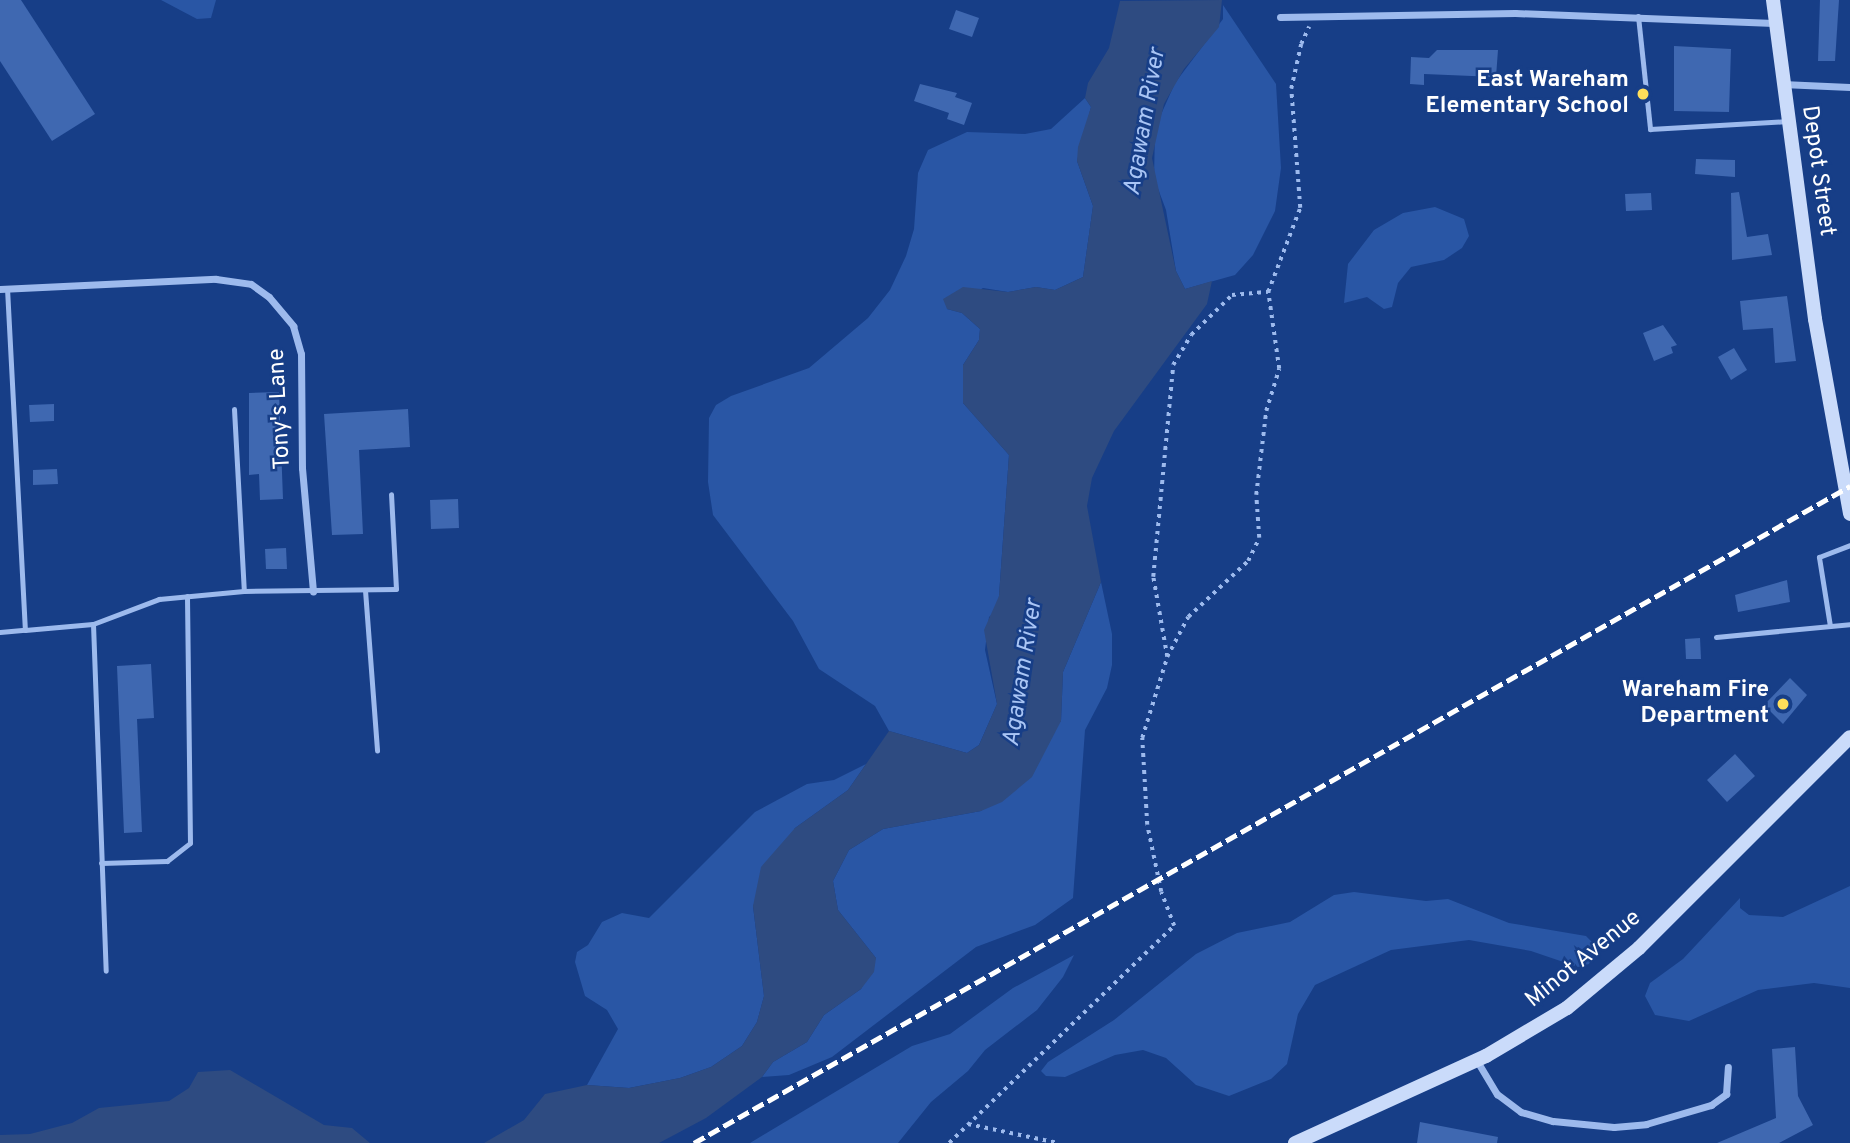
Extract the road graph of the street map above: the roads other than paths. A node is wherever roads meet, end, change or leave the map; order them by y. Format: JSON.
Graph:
{"nodes":[{"id":1,"x":1773,"y":0,"type":"edge"},
{"id":2,"x":1638,"y":16,"type":"junction"},
{"id":3,"x":1280,"y":17,"type":"dead end"},
{"id":4,"x":1774,"y":23,"type":"junction"},
{"id":5,"x":1782,"y":84,"type":"junction"},
{"id":6,"x":1850,"y":87,"type":"edge"},
{"id":7,"x":1787,"y":121,"type":"junction"},
{"id":8,"x":3,"y":288,"type":"edge"},
{"id":9,"x":234,"y":409,"type":"dead end"},
{"id":10,"x":391,"y":494,"type":"dead end"},
{"id":11,"x":1850,"y":514,"type":"edge"},
{"id":12,"x":1850,"y":545,"type":"edge"},
{"id":13,"x":365,"y":590,"type":"junction"},
{"id":14,"x":244,"y":591,"type":"junction"},
{"id":15,"x":313,"y":592,"type":"junction"},
{"id":16,"x":187,"y":596,"type":"junction"},
{"id":17,"x":93,"y":624,"type":"junction"},
{"id":18,"x":1850,"y":624,"type":"edge"},
{"id":19,"x":1830,"y":626,"type":"junction"},
{"id":20,"x":26,"y":630,"type":"junction"},
{"id":21,"x":0,"y":632,"type":"edge"},
{"id":22,"x":1716,"y":637,"type":"dead end"},
{"id":23,"x":1850,"y":737,"type":"edge"},
{"id":24,"x":377,"y":751,"type":"dead end"},
{"id":25,"x":101,"y":863,"type":"junction"},
{"id":26,"x":106,"y":971,"type":"dead end"},
{"id":27,"x":1476,"y":1060,"type":"junction"},
{"id":28,"x":1728,"y":1067,"type":"dead end"},
{"id":29,"x":1295,"y":1143,"type":"edge"}],
"edges":[{"from":1,"to":4,"type":"main road","name":"Depot Street"},
{"from":2,"to":3,"type":"street"},
{"from":2,"to":4,"type":"street"},
{"from":2,"to":7,"type":"lane"},
{"from":4,"to":5,"type":"main road","name":"Depot Street"},
{"from":5,"to":6,"type":"street"},
{"from":5,"to":7,"type":"main road","name":"Depot Street"},
{"from":7,"to":11,"type":"main road","name":"Depot Street"},
{"from":8,"to":15,"type":"street","name":"Tony's Lane"},
{"from":8,"to":20,"type":"lane"},
{"from":9,"to":14,"type":"lane"},
{"from":10,"to":13,"type":"lane"},
{"from":12,"to":19,"type":"lane"},
{"from":13,"to":15,"type":"lane"},
{"from":13,"to":24,"type":"lane"},
{"from":14,"to":15,"type":"lane"},
{"from":14,"to":16,"type":"lane"},
{"from":16,"to":17,"type":"lane"},
{"from":16,"to":25,"type":"lane"},
{"from":17,"to":20,"type":"lane"},
{"from":17,"to":25,"type":"lane"},
{"from":18,"to":19,"type":"lane"},
{"from":19,"to":22,"type":"lane"},
{"from":20,"to":21,"type":"lane"},
{"from":23,"to":27,"type":"main road","name":"Minot Avenue"},
{"from":25,"to":26,"type":"lane"},
{"from":27,"to":28,"type":"street"},
{"from":27,"to":29,"type":"main road","name":"Minot Avenue"}]}
